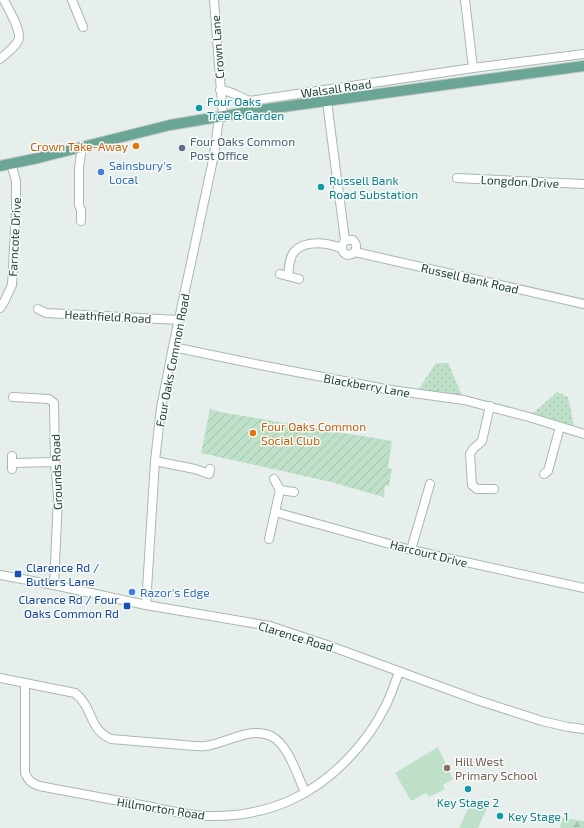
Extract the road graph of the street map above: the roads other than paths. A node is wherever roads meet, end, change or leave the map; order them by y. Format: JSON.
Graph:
{"nodes":[{"id":1,"x":4,"y":0,"type":"edge"},
{"id":2,"x":72,"y":0,"type":"edge"},
{"id":3,"x":214,"y":0,"type":"edge"},
{"id":4,"x":465,"y":0,"type":"edge"},
{"id":5,"x":83,"y":27,"type":"dead end"},
{"id":6,"x":584,"y":54,"type":"edge"},
{"id":7,"x":0,"y":59,"type":"edge"},
{"id":8,"x":584,"y":66,"type":"edge"},
{"id":9,"x":473,"y":68,"type":"junction"},
{"id":10,"x":220,"y":90,"type":"junction"},
{"id":11,"x":328,"y":102,"type":"junction"},
{"id":12,"x":221,"y":117,"type":"junction"},
{"id":13,"x":80,"y":147,"type":"junction"},
{"id":14,"x":11,"y":163,"type":"junction"},
{"id":15,"x":0,"y":166,"type":"edge"},
{"id":16,"x":457,"y":178,"type":"dead end"},
{"id":17,"x":584,"y":184,"type":"edge"},
{"id":18,"x":81,"y":221,"type":"dead end"},
{"id":19,"x":345,"y":240,"type":"junction"},
{"id":20,"x":341,"y":248,"type":"junction"},
{"id":21,"x":356,"y":252,"type":"junction"},
{"id":22,"x":299,"y":279,"type":"dead end"},
{"id":23,"x":584,"y":304,"type":"edge"},
{"id":24,"x":0,"y":308,"type":"edge"},
{"id":25,"x":38,"y":309,"type":"dead end"},
{"id":26,"x":179,"y":320,"type":"junction"},
{"id":27,"x":172,"y":347,"type":"junction"},
{"id":28,"x":13,"y":397,"type":"dead end"},
{"id":29,"x":490,"y":406,"type":"junction"},
{"id":30,"x":560,"y":426,"type":"junction"},
{"id":31,"x":584,"y":434,"type":"edge"},
{"id":32,"x":155,"y":461,"type":"junction"},
{"id":33,"x":55,"y":462,"type":"junction"},
{"id":34,"x":12,"y":463,"type":"dead end"},
{"id":35,"x":209,"y":474,"type":"dead end"},
{"id":36,"x":544,"y":474,"type":"dead end"},
{"id":37,"x":274,"y":479,"type":"dead end"},
{"id":38,"x":430,"y":484,"type":"dead end"},
{"id":39,"x":494,"y":489,"type":"dead end"},
{"id":40,"x":280,"y":490,"type":"junction"},
{"id":41,"x":294,"y":492,"type":"dead end"},
{"id":42,"x":276,"y":512,"type":"junction"},
{"id":43,"x":268,"y":539,"type":"dead end"},
{"id":44,"x":411,"y":550,"type":"junction"},
{"id":45,"x":0,"y":575,"type":"edge"},
{"id":46,"x":54,"y":585,"type":"junction"},
{"id":47,"x":584,"y":588,"type":"edge"},
{"id":48,"x":146,"y":605,"type":"junction"},
{"id":49,"x":399,"y":672,"type":"junction"},
{"id":50,"x":0,"y":678,"type":"edge"},
{"id":51,"x":25,"y":683,"type":"junction"},
{"id":52,"x":584,"y":729,"type":"edge"},
{"id":53,"x":305,"y":792,"type":"junction"}],
"edges":[{"from":1,"to":7,"type":"street"},
{"from":2,"to":5,"type":"street"},
{"from":3,"to":10,"type":"street","name":"Crown Lane"},
{"from":4,"to":9,"type":"street"},
{"from":6,"to":9,"type":"street","name":"Walsall Road"},
{"from":8,"to":11,"type":"main road","name":"Walsall Road"},
{"from":9,"to":10,"type":"street","name":"Walsall Road"},
{"from":10,"to":12,"type":"street","name":"Crown Lane"},
{"from":11,"to":12,"type":"main road","name":"Walsall Road"},
{"from":11,"to":19,"type":"street"},
{"from":12,"to":13,"type":"main road","name":"Walsall Road"},
{"from":12,"to":26,"type":"street","name":"Four Oaks Common Road"},
{"from":13,"to":14,"type":"main road","name":"Walsall Road"},
{"from":13,"to":18,"type":"street"},
{"from":14,"to":15,"type":"main road","name":"Walsall Road"},
{"from":14,"to":24,"type":"street","name":"Farncote Drive"},
{"from":16,"to":17,"type":"street","name":"Longdon Drive"},
{"from":19,"to":20,"type":"street"},
{"from":19,"to":21,"type":"street"},
{"from":20,"to":21,"type":"street","name":"Russell Bank Road"},
{"from":20,"to":22,"type":"street"},
{"from":21,"to":23,"type":"street","name":"Russell Bank Road"},
{"from":25,"to":26,"type":"street","name":"Heathfield Road"},
{"from":26,"to":27,"type":"street","name":"Four Oaks Common Road"},
{"from":27,"to":29,"type":"street","name":"Blackberry Lane"},
{"from":27,"to":32,"type":"street","name":"Four Oaks Common Road"},
{"from":28,"to":33,"type":"street","name":"Grounds Road"},
{"from":29,"to":30,"type":"street","name":"Blackberry Lane"},
{"from":29,"to":39,"type":"street"},
{"from":30,"to":31,"type":"street","name":"Blackberry Lane"},
{"from":30,"to":36,"type":"street"},
{"from":32,"to":35,"type":"street"},
{"from":32,"to":48,"type":"street","name":"Four Oaks Common Road"},
{"from":33,"to":34,"type":"street"},
{"from":33,"to":46,"type":"street","name":"Grounds Road"},
{"from":37,"to":40,"type":"street"},
{"from":38,"to":44,"type":"street"},
{"from":40,"to":41,"type":"street"},
{"from":40,"to":42,"type":"street"},
{"from":42,"to":43,"type":"street"},
{"from":42,"to":44,"type":"street","name":"Harcourt Drive"},
{"from":44,"to":47,"type":"street","name":"Harcourt Drive"},
{"from":45,"to":46,"type":"street","name":"Clarence Road"},
{"from":46,"to":48,"type":"street","name":"Clarence Road"},
{"from":48,"to":49,"type":"street","name":"Clarence Road"},
{"from":49,"to":52,"type":"street","name":"Clarence Road"},
{"from":49,"to":53,"type":"street","name":"Hillmorton Road"},
{"from":50,"to":51,"type":"street"},
{"from":51,"to":53,"type":"street"},
{"from":51,"to":53,"type":"street","name":"Hillmorton Road"}]}
